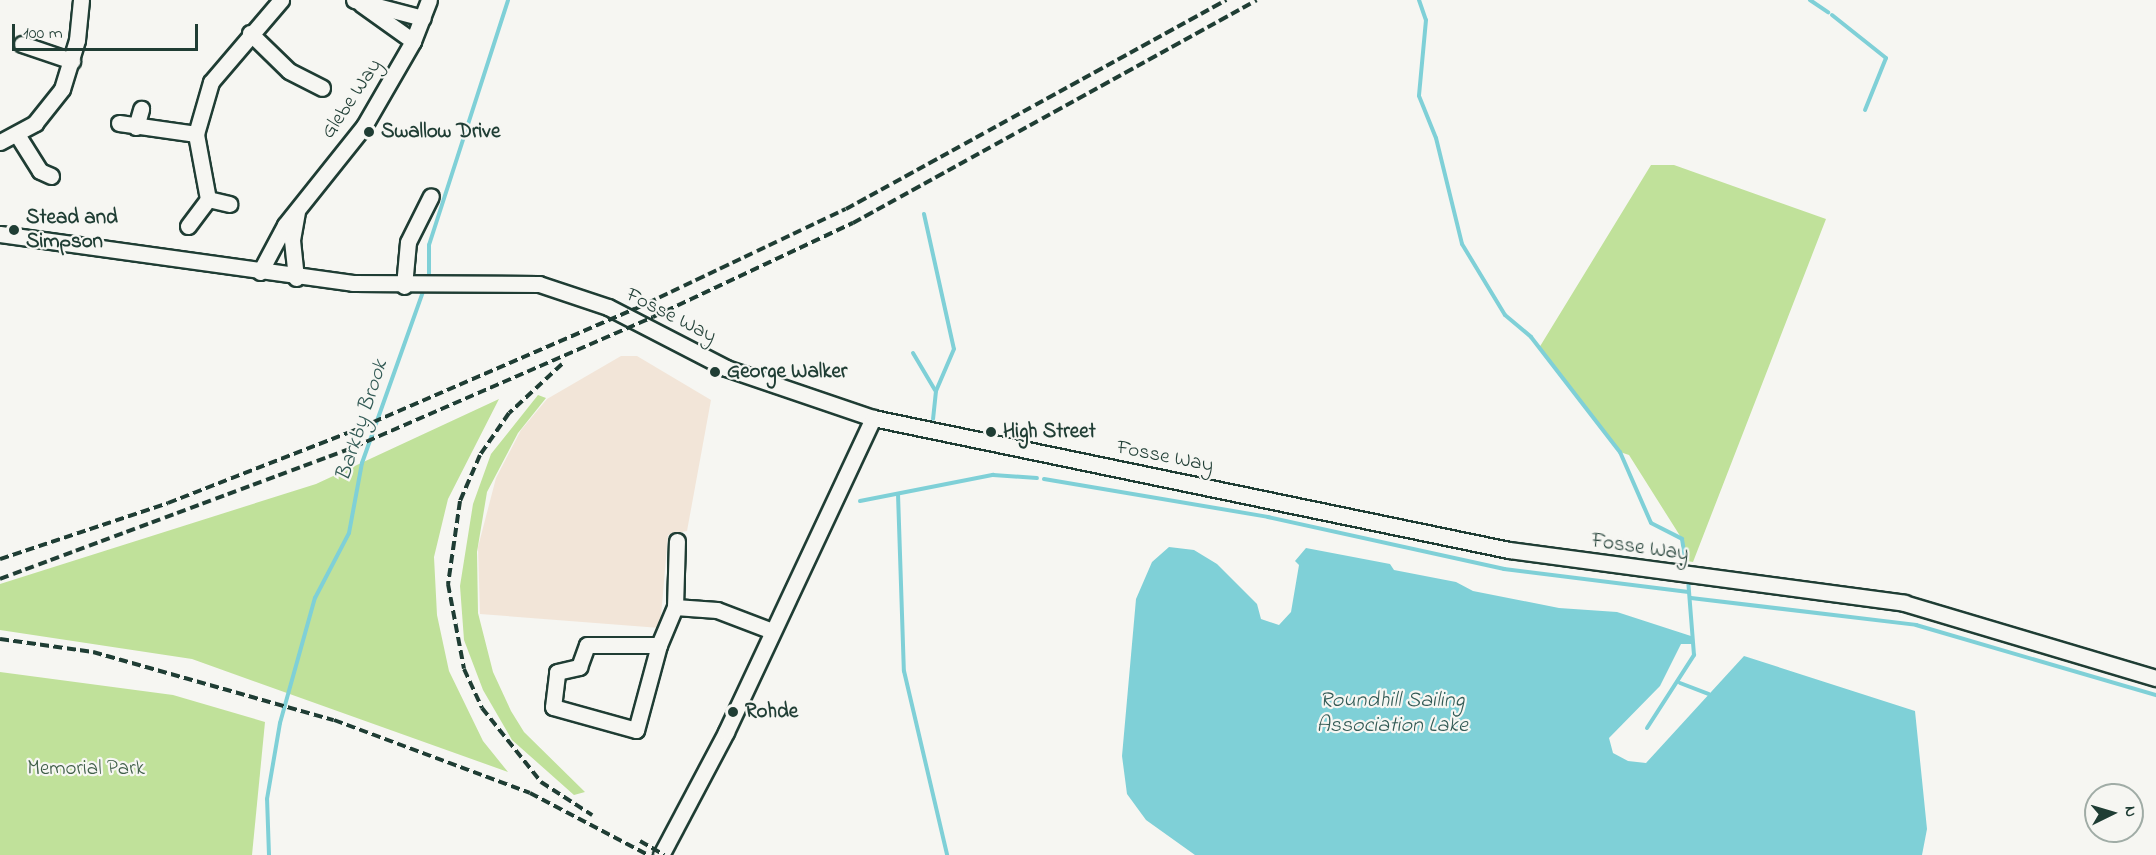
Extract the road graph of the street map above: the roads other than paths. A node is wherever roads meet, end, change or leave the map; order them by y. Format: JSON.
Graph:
{"nodes":[{"id":1,"x":81,"y":0,"type":"edge"},
{"id":2,"x":281,"y":0,"type":"edge"},
{"id":3,"x":429,"y":0,"type":"edge"},
{"id":4,"x":357,"y":1,"type":"edge"},
{"id":5,"x":423,"y":18,"type":"junction"},
{"id":6,"x":250,"y":33,"type":"junction"},
{"id":7,"x":413,"y":40,"type":"junction"},
{"id":8,"x":22,"y":44,"type":"dead end"},
{"id":9,"x":72,"y":61,"type":"junction"},
{"id":10,"x":322,"y":88,"type":"dead end"},
{"id":11,"x":141,"y":109,"type":"dead end"},
{"id":12,"x":119,"y":123,"type":"dead end"},
{"id":13,"x":136,"y":127,"type":"junction"},
{"id":14,"x":196,"y":134,"type":"junction"},
{"id":15,"x":18,"y":136,"type":"junction"},
{"id":16,"x":0,"y":142,"type":"edge"},
{"id":17,"x":51,"y":176,"type":"dead end"},
{"id":18,"x":431,"y":196,"type":"dead end"},
{"id":19,"x":208,"y":199,"type":"junction"},
{"id":20,"x":229,"y":204,"type":"dead end"},
{"id":21,"x":297,"y":212,"type":"junction"},
{"id":22,"x":188,"y":226,"type":"dead end"},
{"id":23,"x":0,"y":234,"type":"edge"},
{"id":24,"x":260,"y":272,"type":"junction"},
{"id":25,"x":296,"y":278,"type":"junction"},
{"id":26,"x":411,"y":286,"type":"junction"},
{"id":27,"x":873,"y":418,"type":"junction"},
{"id":28,"x":677,"y":541,"type":"dead end"},
{"id":29,"x":675,"y":607,"type":"junction"},
{"id":30,"x":772,"y":631,"type":"junction"},
{"id":31,"x":659,"y":645,"type":"junction"},
{"id":32,"x":2156,"y":678,"type":"edge"},
{"id":33,"x":661,"y":855,"type":"edge"}],
"edges":[{"from":1,"to":9,"type":"street"},
{"from":2,"to":6,"type":"street"},
{"from":3,"to":5,"type":"street","name":"Glebe Way"},
{"from":4,"to":5,"type":"street"},
{"from":4,"to":7,"type":"street"},
{"from":5,"to":7,"type":"street","name":"Glebe Way"},
{"from":6,"to":10,"type":"street"},
{"from":6,"to":14,"type":"street"},
{"from":7,"to":21,"type":"street","name":"Glebe Way"},
{"from":8,"to":9,"type":"street"},
{"from":9,"to":15,"type":"street"},
{"from":11,"to":13,"type":"street"},
{"from":12,"to":13,"type":"street"},
{"from":13,"to":14,"type":"street"},
{"from":14,"to":19,"type":"street"},
{"from":15,"to":16,"type":"street"},
{"from":15,"to":17,"type":"street"},
{"from":18,"to":26,"type":"street"},
{"from":19,"to":20,"type":"street"},
{"from":19,"to":22,"type":"street"},
{"from":21,"to":24,"type":"street","name":"Glebe Way"},
{"from":21,"to":25,"type":"street","name":"Glebe Way"},
{"from":23,"to":24,"type":"street","name":"Fosse Way"},
{"from":24,"to":25,"type":"street","name":"Fosse Way"},
{"from":25,"to":26,"type":"street","name":"Fosse Way"},
{"from":26,"to":27,"type":"street","name":"Fosse Way"},
{"from":27,"to":30,"type":"street"},
{"from":27,"to":32,"type":"street","name":"Fosse Way"},
{"from":28,"to":29,"type":"street"},
{"from":29,"to":30,"type":"street"},
{"from":29,"to":31,"type":"street"},
{"from":30,"to":33,"type":"street"},
{"from":31,"to":31,"type":"street"}]}
